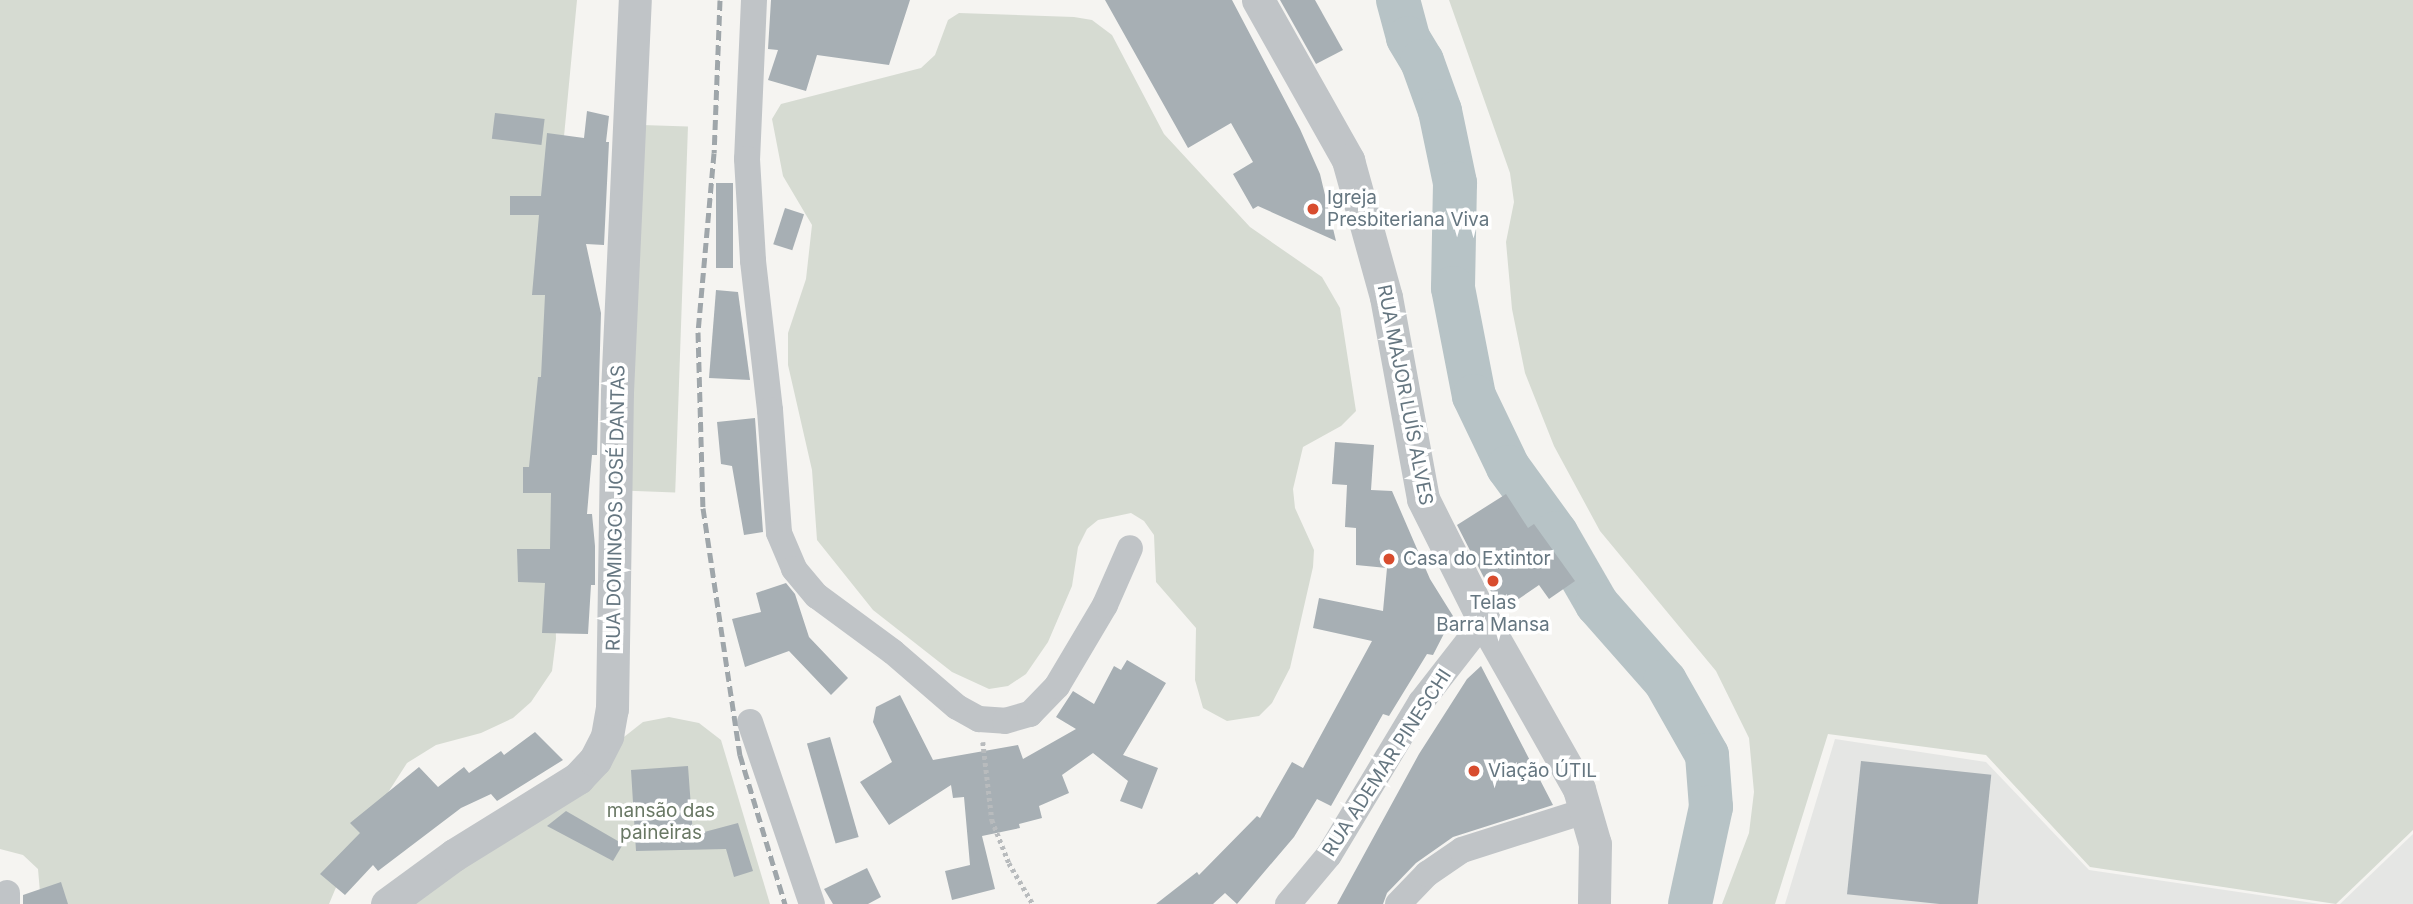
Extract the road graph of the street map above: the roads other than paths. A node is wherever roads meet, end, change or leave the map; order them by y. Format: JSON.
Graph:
{"nodes":[{"id":1,"x":635,"y":0,"type":"edge"},
{"id":2,"x":754,"y":0,"type":"edge"},
{"id":3,"x":1258,"y":0,"type":"edge"},
{"id":4,"x":1130,"y":548,"type":"dead end"},
{"id":5,"x":1484,"y":621,"type":"junction"},
{"id":6,"x":750,"y":722,"type":"dead end"},
{"id":7,"x":1588,"y":810,"type":"junction"},
{"id":8,"x":387,"y":904,"type":"edge"},
{"id":9,"x":812,"y":904,"type":"edge"},
{"id":10,"x":1288,"y":904,"type":"edge"},
{"id":11,"x":1398,"y":904,"type":"edge"},
{"id":12,"x":1594,"y":904,"type":"edge"}],
"edges":[{"from":1,"to":8,"type":"street","name":"RUA DOMINGOS JOSÉ DANTAS"},
{"from":2,"to":4,"type":"street"},
{"from":3,"to":5,"type":"street","name":"RUA MAJOR LUÍS ALVES"},
{"from":5,"to":7,"type":"street","name":"RUA MAJOR LUÍS ALVES"},
{"from":5,"to":10,"type":"street","name":"RUA ADEMAR PINESCHI"},
{"from":6,"to":9,"type":"street"},
{"from":7,"to":11,"type":"street"},
{"from":7,"to":12,"type":"street","name":"RUA MAJOR LUÍS ALVES"}]}
